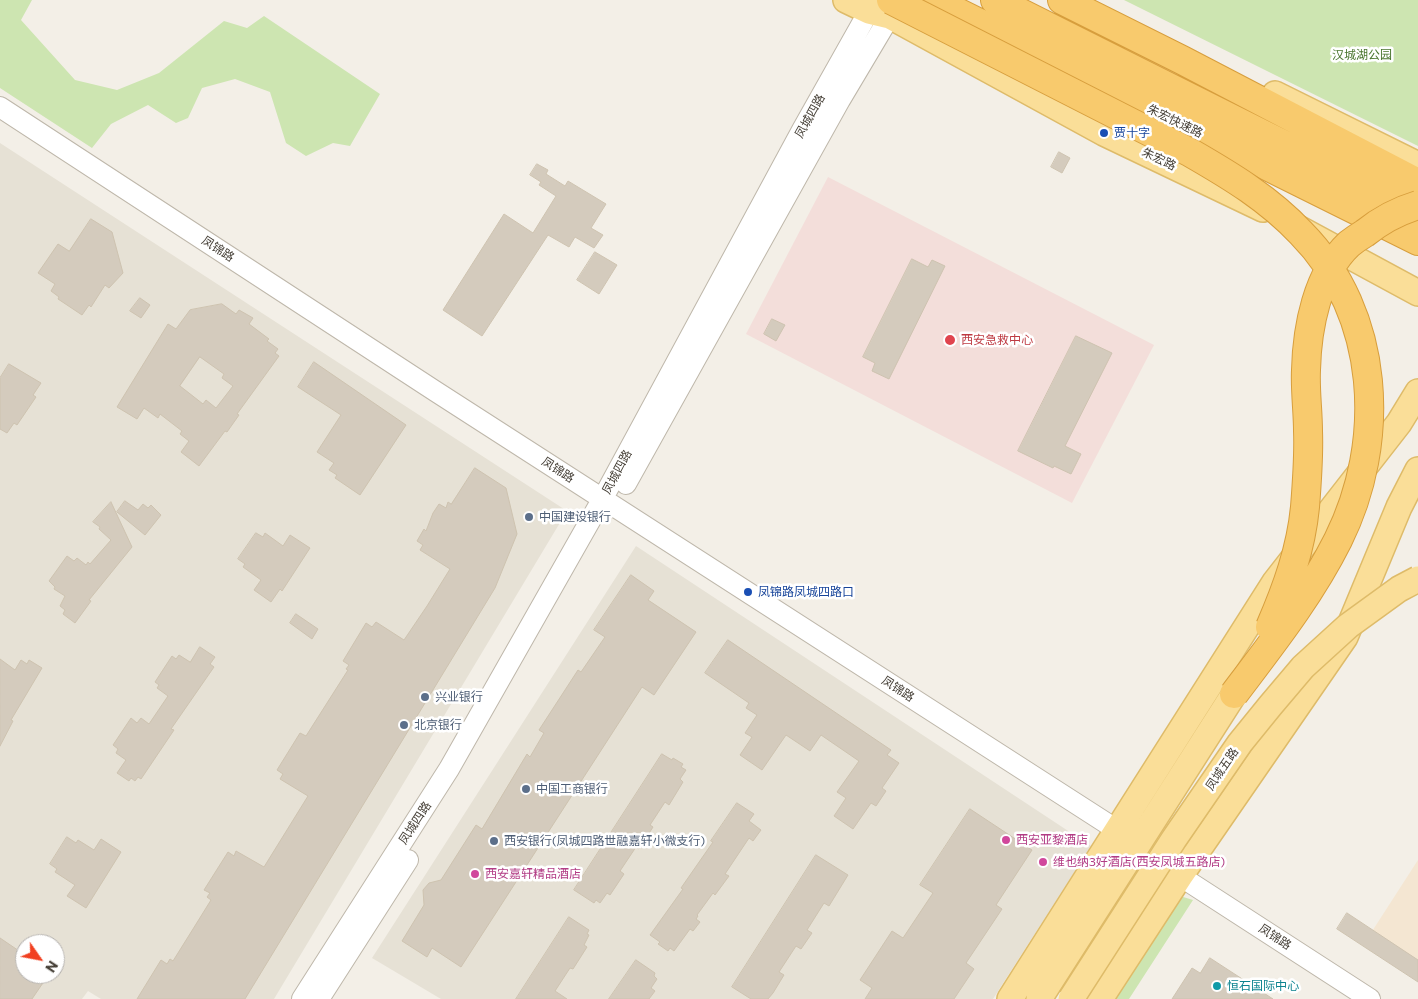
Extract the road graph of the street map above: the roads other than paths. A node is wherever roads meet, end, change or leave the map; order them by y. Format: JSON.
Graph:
{"nodes":[{"id":1,"x":846,"y":0,"type":"edge"},
{"id":2,"x":933,"y":0,"type":"edge"},
{"id":3,"x":995,"y":0,"type":"edge"},
{"id":4,"x":1062,"y":0,"type":"edge"},
{"id":5,"x":1086,"y":0,"type":"edge"},
{"id":6,"x":885,"y":5,"type":"edge"},
{"id":7,"x":0,"y":107,"type":"edge"},
{"id":8,"x":1418,"y":165,"type":"edge"},
{"id":9,"x":1418,"y":182,"type":"edge"},
{"id":10,"x":1418,"y":205,"type":"edge"},
{"id":11,"x":1418,"y":212,"type":"edge"},
{"id":12,"x":1418,"y":242,"type":"edge"},
{"id":13,"x":1418,"y":293,"type":"edge"},
{"id":14,"x":1418,"y":392,"type":"edge"},
{"id":15,"x":1418,"y":470,"type":"edge"},
{"id":16,"x":608,"y":502,"type":"junction"},
{"id":17,"x":1418,"y":579,"type":"edge"},
{"id":18,"x":1234,"y":694,"type":"junction"},
{"id":19,"x":1117,"y":830,"type":"junction"},
{"id":20,"x":1180,"y":876,"type":"junction"},
{"id":21,"x":302,"y":999,"type":"edge"},
{"id":22,"x":319,"y":999,"type":"edge"},
{"id":23,"x":1010,"y":999,"type":"edge"},
{"id":24,"x":1039,"y":999,"type":"edge"},
{"id":25,"x":1071,"y":999,"type":"edge"},
{"id":26,"x":1100,"y":999,"type":"edge"},
{"id":27,"x":1370,"y":999,"type":"edge"}],
"edges":[{"from":1,"to":6,"type":"main road","name":"朱宏路"},
{"from":2,"to":12,"type":"highway","name":"朱宏快速路"},
{"from":3,"to":11,"type":"highway"},
{"from":4,"to":9,"type":"highway"},
{"from":5,"to":8,"type":"main road"},
{"from":6,"to":13,"type":"main road","name":"朱宏路"},
{"from":6,"to":16,"type":"street","name":"凤城四路"},
{"from":6,"to":18,"type":"highway","bridge":true},
{"from":7,"to":16,"type":"street","name":"凤锦路"},
{"from":10,"to":18,"type":"highway","bridge":true},
{"from":14,"to":19,"type":"main road"},
{"from":15,"to":20,"type":"main road"},
{"from":16,"to":19,"type":"street","name":"凤锦路"},
{"from":16,"to":21,"type":"street","name":"凤城四路"},
{"from":16,"to":22,"type":"street","name":"凤城四路"},
{"from":17,"to":25,"type":"main road","name":"凤城五路","bridge":true},
{"from":18,"to":24,"type":"main road"},
{"from":19,"to":23,"type":"main road"},
{"from":20,"to":26,"type":"main road"},
{"from":20,"to":27,"type":"street","name":"凤锦路"}]}
